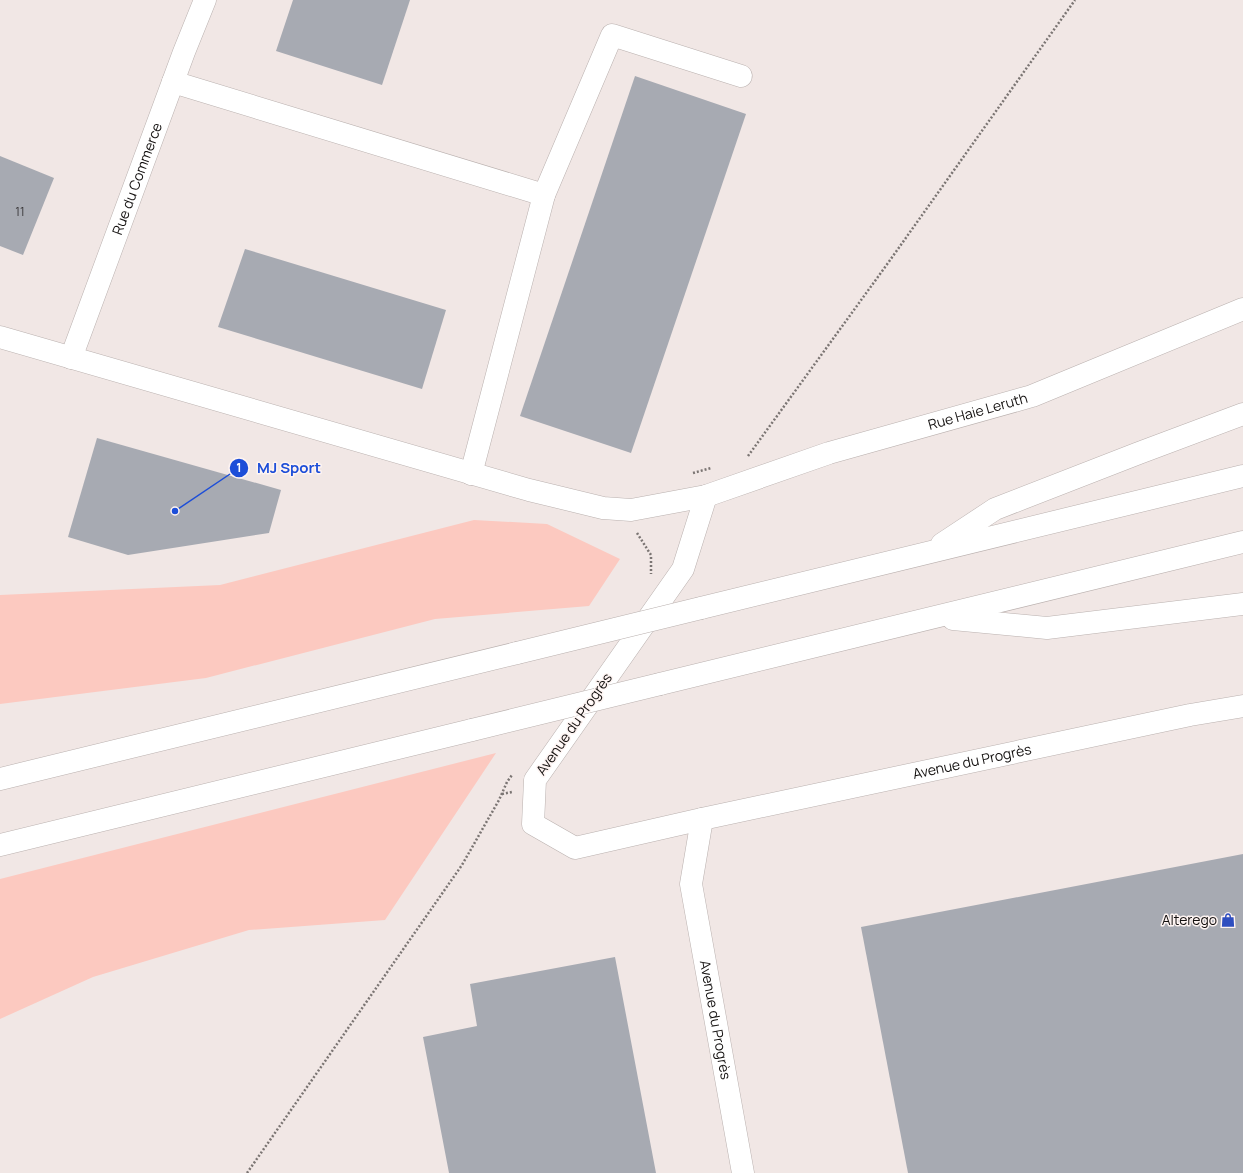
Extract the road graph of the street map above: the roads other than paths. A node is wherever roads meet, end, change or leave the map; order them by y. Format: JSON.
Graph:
{"nodes":[{"id":1,"x":205,"y":0,"type":"edge"},
{"id":2,"x":740,"y":76,"type":"dead end"},
{"id":3,"x":173,"y":82,"type":"junction"},
{"id":4,"x":544,"y":196,"type":"junction"},
{"id":5,"x":1243,"y":308,"type":"edge"},
{"id":6,"x":0,"y":337,"type":"edge"},
{"id":7,"x":71,"y":358,"type":"junction"},
{"id":8,"x":1243,"y":414,"type":"edge"},
{"id":9,"x":471,"y":474,"type":"junction"},
{"id":10,"x":1243,"y":476,"type":"edge"},
{"id":11,"x":706,"y":496,"type":"junction"},
{"id":12,"x":1243,"y":542,"type":"edge"},
{"id":13,"x":927,"y":553,"type":"junction"},
{"id":14,"x":1243,"y":604,"type":"edge"},
{"id":15,"x":936,"y":617,"type":"junction"},
{"id":16,"x":1243,"y":706,"type":"edge"},
{"id":17,"x":0,"y":779,"type":"edge"},
{"id":18,"x":702,"y":819,"type":"junction"},
{"id":19,"x":0,"y":845,"type":"edge"},
{"id":20,"x":743,"y":1173,"type":"edge"}],
"edges":[{"from":1,"to":3,"type":"main road","name":"Rue du Commerce"},
{"from":2,"to":4,"type":"main road"},
{"from":3,"to":4,"type":"main road"},
{"from":3,"to":7,"type":"main road","name":"Rue du Commerce"},
{"from":4,"to":9,"type":"main road"},
{"from":5,"to":11,"type":"main road","name":"Rue Haie Leruth"},
{"from":6,"to":7,"type":"main road","name":"Rue Haie Leruth"},
{"from":7,"to":9,"type":"main road","name":"Rue Haie Leruth"},
{"from":8,"to":13,"type":"main road"},
{"from":9,"to":11,"type":"main road","name":"Rue Haie Leruth"},
{"from":10,"to":13,"type":"main road"},
{"from":11,"to":18,"type":"main road","name":"Avenue du Progrès"},
{"from":12,"to":15,"type":"main road"},
{"from":13,"to":17,"type":"main road","bridge":true},
{"from":14,"to":15,"type":"main road"},
{"from":15,"to":19,"type":"main road","bridge":true},
{"from":16,"to":18,"type":"main road","name":"Avenue du Progrès"},
{"from":18,"to":20,"type":"main road","name":"Avenue du Progrès"}]}
